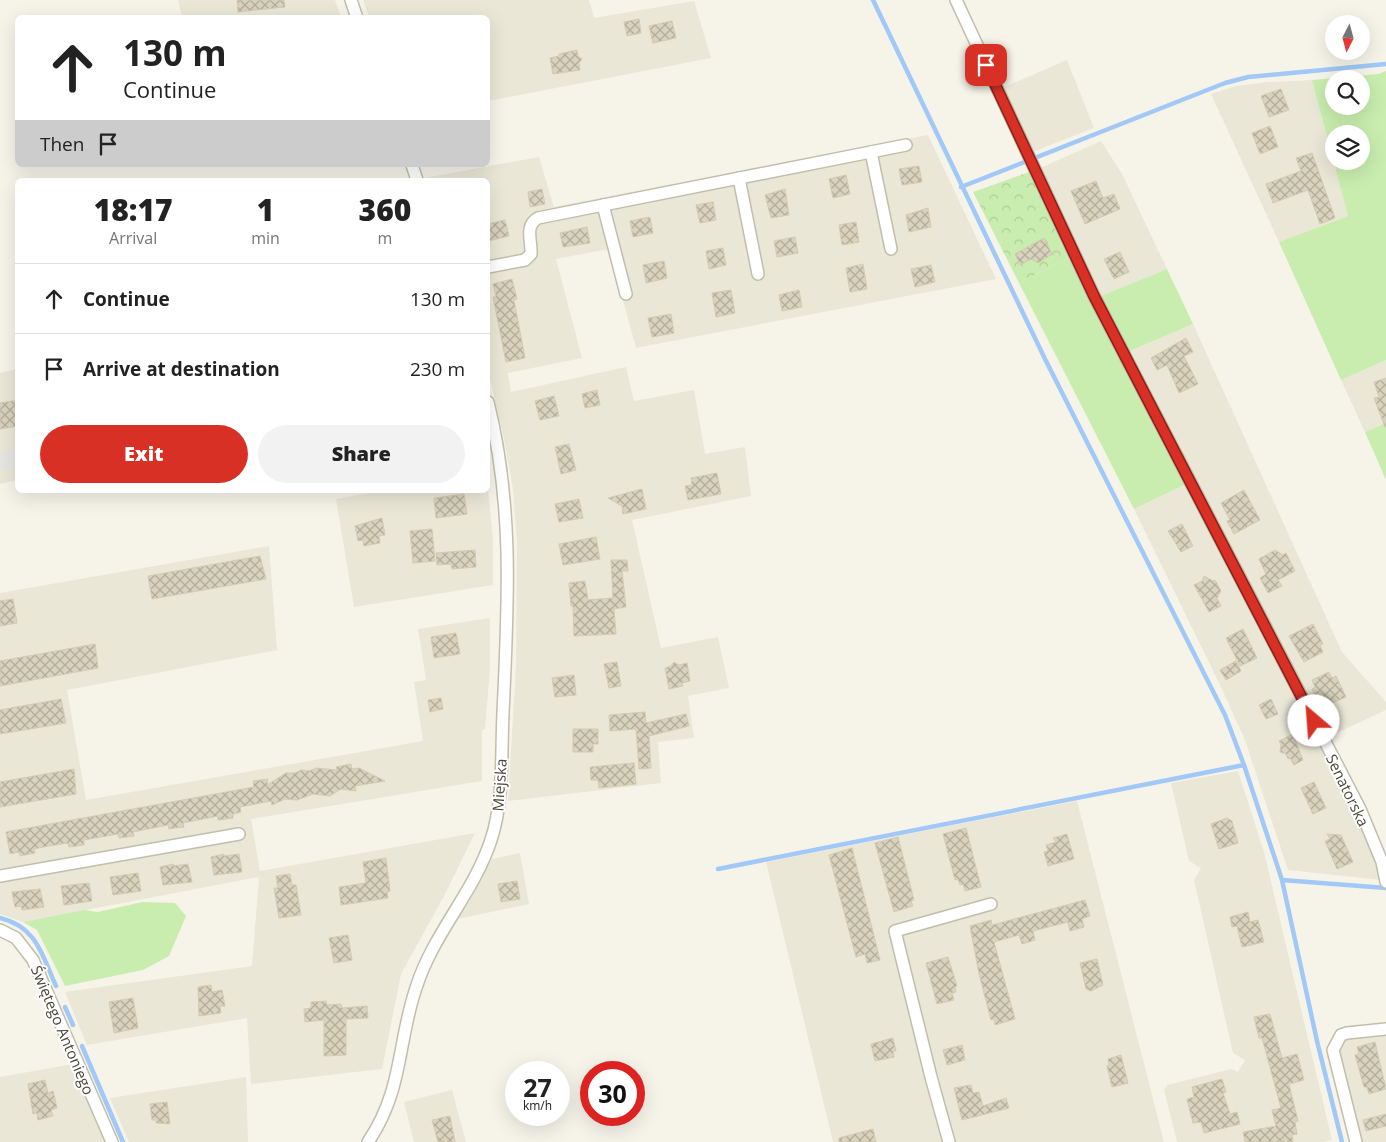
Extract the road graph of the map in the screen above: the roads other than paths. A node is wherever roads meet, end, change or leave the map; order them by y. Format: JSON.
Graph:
{"nodes":[{"id":1,"x":351,"y":0,"type":"edge"},
{"id":2,"x":956,"y":0,"type":"edge"},
{"id":3,"x":356,"y":15,"type":"edge"},
{"id":4,"x":906,"y":145,"type":"dead end"},
{"id":5,"x":871,"y":152,"type":"junction"},
{"id":6,"x":739,"y":178,"type":"junction"},
{"id":7,"x":603,"y":205,"type":"junction"},
{"id":8,"x":891,"y":249,"type":"dead end"},
{"id":9,"x":490,"y":267,"type":"edge"},
{"id":10,"x":758,"y":274,"type":"dead end"},
{"id":11,"x":626,"y":294,"type":"dead end"},
{"id":12,"x":490,"y":413,"type":"edge"},
{"id":13,"x":239,"y":834,"type":"dead end"},
{"id":14,"x":0,"y":876,"type":"edge"},
{"id":15,"x":1386,"y":880,"type":"edge"},
{"id":16,"x":991,"y":904,"type":"dead end"},
{"id":17,"x":0,"y":930,"type":"edge"},
{"id":18,"x":1386,"y":1029,"type":"edge"},
{"id":19,"x":112,"y":1142,"type":"edge"},
{"id":20,"x":368,"y":1142,"type":"edge"},
{"id":21,"x":949,"y":1142,"type":"edge"},
{"id":22,"x":1356,"y":1142,"type":"edge"}],
"edges":[{"from":1,"to":3,"type":"street"},
{"from":2,"to":15,"type":"street","name":"Senatorska"},
{"from":4,"to":5,"type":"street"},
{"from":5,"to":6,"type":"street"},
{"from":5,"to":8,"type":"street"},
{"from":6,"to":7,"type":"street"},
{"from":6,"to":10,"type":"street"},
{"from":7,"to":9,"type":"street"},
{"from":7,"to":11,"type":"street"},
{"from":12,"to":20,"type":"street","name":"Miejska"},
{"from":13,"to":14,"type":"street"},
{"from":16,"to":21,"type":"street"},
{"from":17,"to":19,"type":"street","name":"Świętego Antoniego"},
{"from":18,"to":22,"type":"street"}]}
